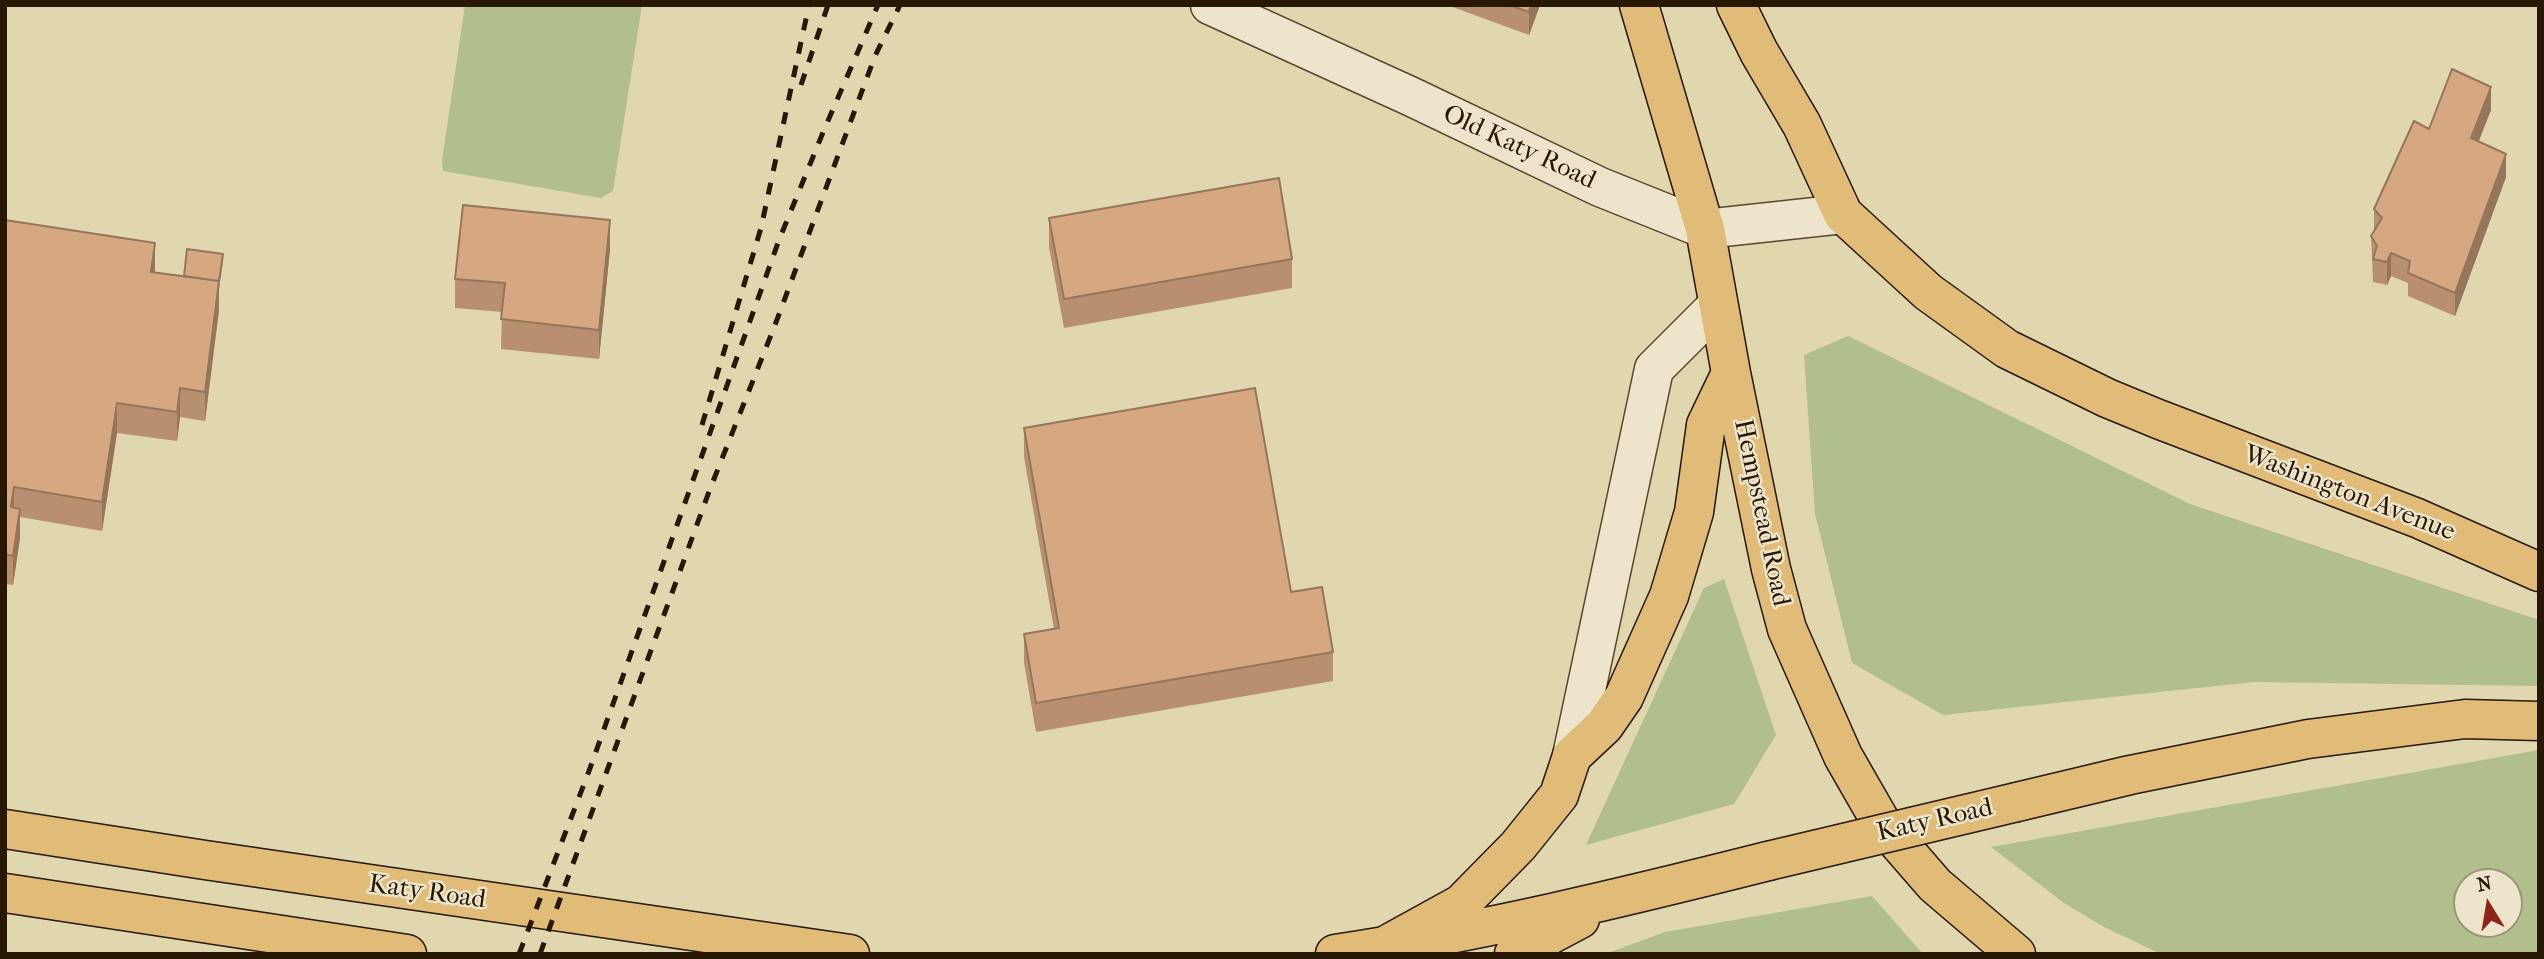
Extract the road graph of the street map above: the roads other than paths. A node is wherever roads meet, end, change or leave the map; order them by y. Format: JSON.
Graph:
{"nodes":[{"id":1,"x":1210,"y":5,"type":"edge"},
{"id":2,"x":1639,"y":5,"type":"edge"},
{"id":3,"x":1736,"y":5,"type":"edge"},
{"id":4,"x":1843,"y":214,"type":"junction"},
{"id":5,"x":1705,"y":229,"type":"junction"},
{"id":6,"x":1718,"y":305,"type":"junction"},
{"id":7,"x":1731,"y":373,"type":"junction"},
{"id":8,"x":2539,"y":572,"type":"edge"},
{"id":9,"x":2539,"y":721,"type":"edge"},
{"id":10,"x":1572,"y":755,"type":"junction"},
{"id":11,"x":5,"y":829,"type":"edge"},
{"id":12,"x":5,"y":894,"type":"edge"},
{"id":13,"x":1619,"y":899,"type":"junction"},
{"id":14,"x":1383,"y":947,"type":"junction"},
{"id":15,"x":407,"y":954,"type":"edge"},
{"id":16,"x":850,"y":954,"type":"edge"},
{"id":17,"x":1335,"y":954,"type":"edge"},
{"id":18,"x":1514,"y":954,"type":"edge"},
{"id":19,"x":2016,"y":954,"type":"edge"}],
"edges":[{"from":1,"to":5,"type":"street","name":"Old Katy Road"},
{"from":2,"to":5,"type":"main road","name":"Hempstead Road"},
{"from":3,"to":4,"type":"main road"},
{"from":4,"to":5,"type":"street","name":"Old Katy Road"},
{"from":4,"to":8,"type":"main road","name":"Washington Avenue"},
{"from":5,"to":6,"type":"main road","name":"Hempstead Road"},
{"from":6,"to":7,"type":"main road","name":"Hempstead Road"},
{"from":6,"to":10,"type":"street"},
{"from":7,"to":10,"type":"main road"},
{"from":7,"to":19,"type":"main road","name":"Hempstead Road"},
{"from":9,"to":13,"type":"main road","name":"Katy Road","bridge":true},
{"from":10,"to":14,"type":"main road"},
{"from":11,"to":16,"type":"main road","name":"Katy Road"},
{"from":12,"to":15,"type":"main road"},
{"from":13,"to":14,"type":"main road","name":"Katy Road"},
{"from":13,"to":18,"type":"main road"},
{"from":14,"to":17,"type":"main road","name":"Katy Road"}]}
